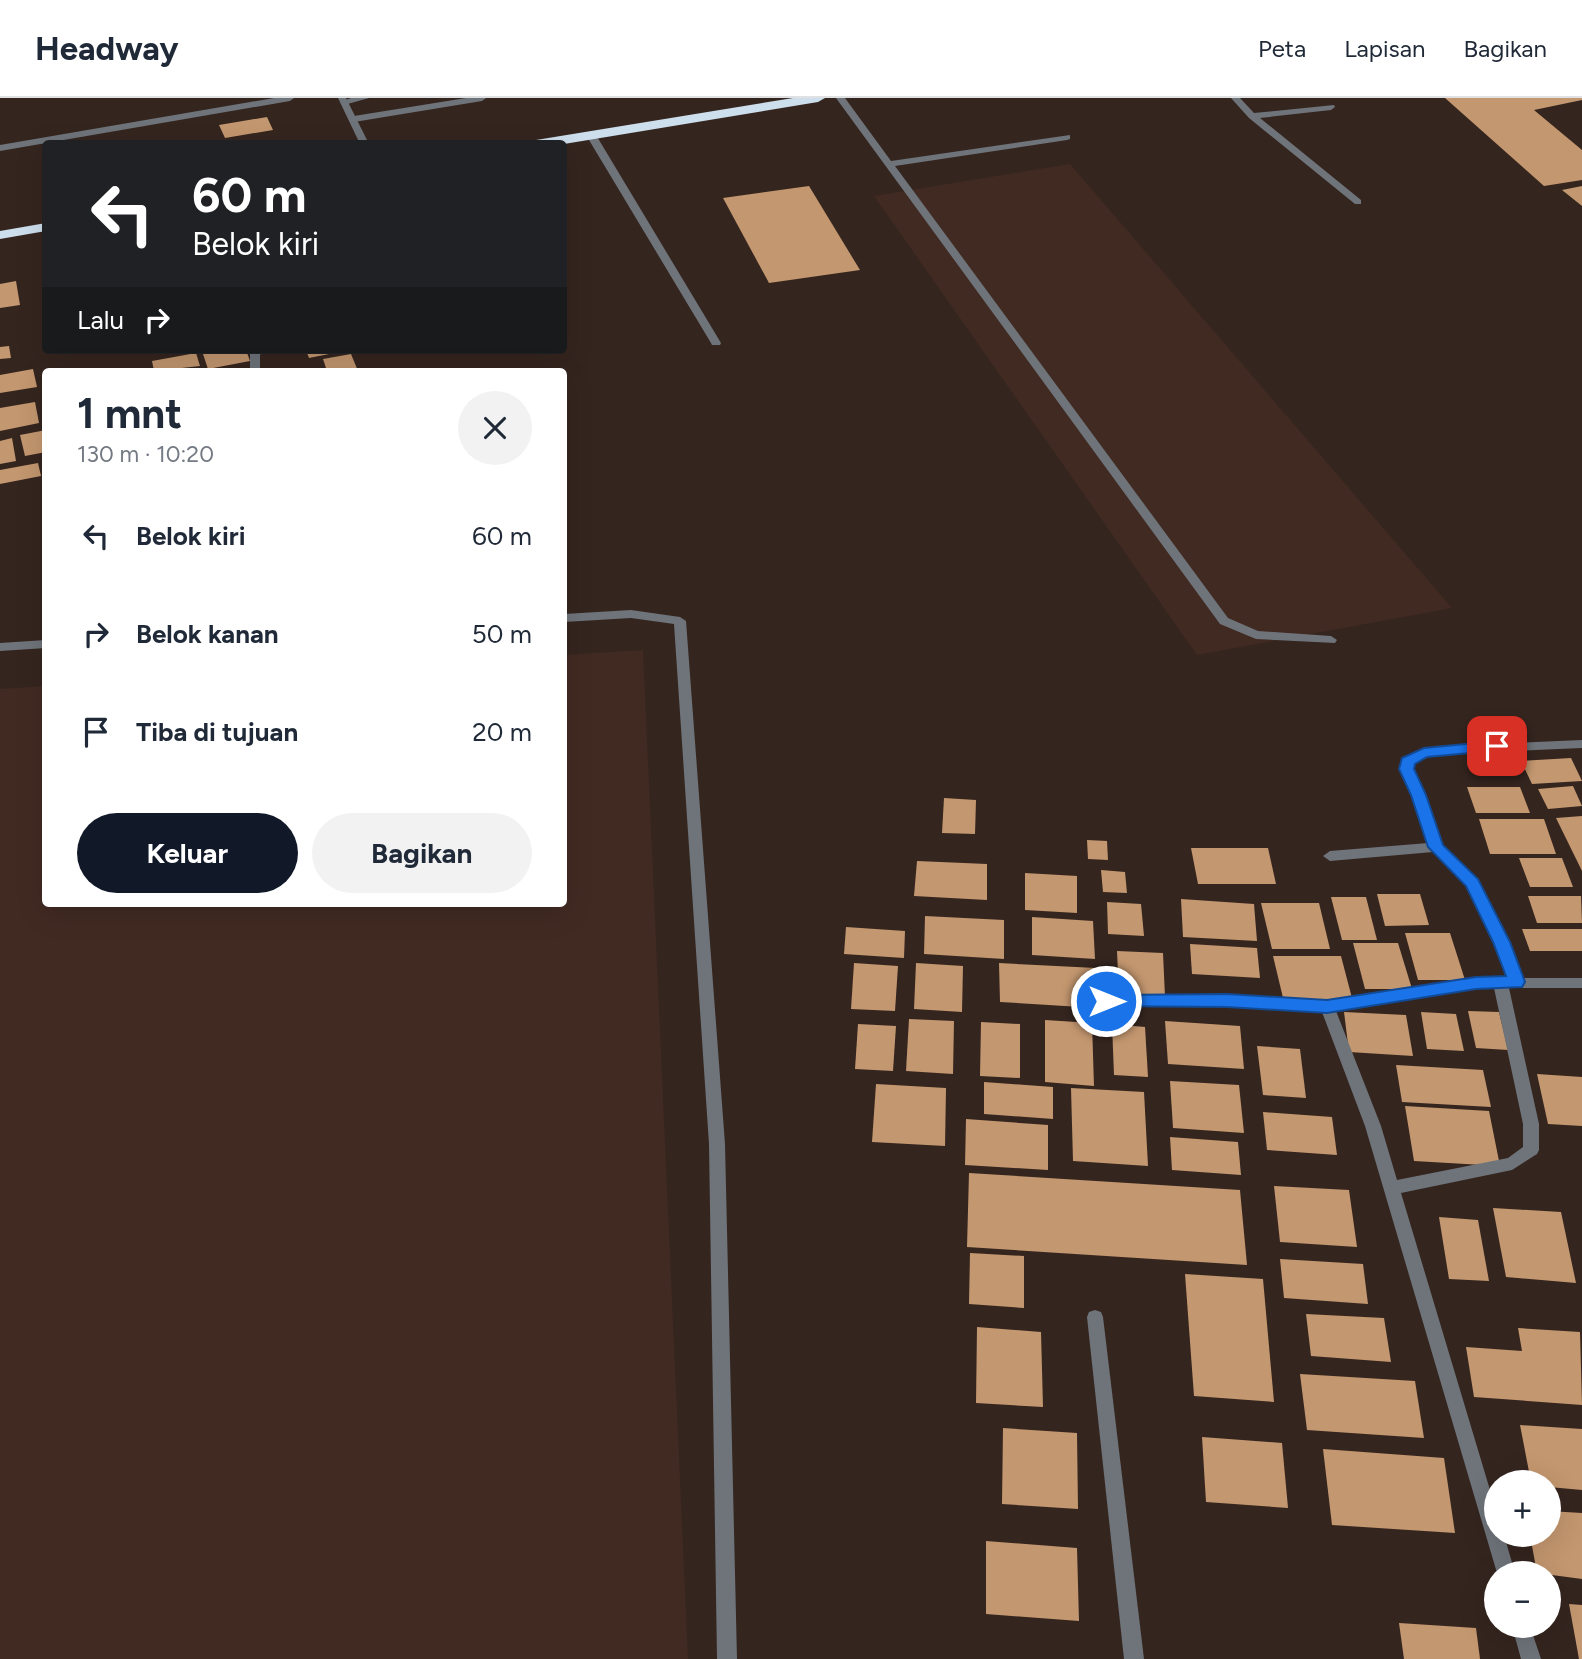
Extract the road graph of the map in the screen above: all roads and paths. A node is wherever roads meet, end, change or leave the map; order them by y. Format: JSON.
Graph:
{"nodes":[{"id":1,"x":289,"y":98,"type":"edge"},
{"id":2,"x":365,"y":98,"type":"edge"},
{"id":3,"x":482,"y":98,"type":"edge"},
{"id":4,"x":818,"y":98,"type":"edge"},
{"id":5,"x":840,"y":98,"type":"edge"},
{"id":6,"x":1235,"y":98,"type":"edge"},
{"id":7,"x":343,"y":100,"type":"edge"},
{"id":8,"x":788,"y":100,"type":"edge"},
{"id":9,"x":1331,"y":107,"type":"dead end"},
{"id":10,"x":1252,"y":116,"type":"junction"},
{"id":11,"x":354,"y":119,"type":"junction"},
{"id":12,"x":591,"y":135,"type":"junction"},
{"id":13,"x":1067,"y":137,"type":"dead end"},
{"id":14,"x":46,"y":140,"type":"edge"},
{"id":15,"x":363,"y":140,"type":"edge"},
{"id":16,"x":560,"y":140,"type":"edge"},
{"id":17,"x":42,"y":141,"type":"edge"},
{"id":18,"x":0,"y":148,"type":"edge"},
{"id":19,"x":888,"y":164,"type":"junction"},
{"id":20,"x":1359,"y":202,"type":"dead end"},
{"id":21,"x":42,"y":228,"type":"edge"},
{"id":22,"x":0,"y":235,"type":"edge"},
{"id":23,"x":716,"y":343,"type":"dead end"},
{"id":24,"x":567,"y":618,"type":"edge"},
{"id":25,"x":1331,"y":640,"type":"dead end"},
{"id":26,"x":42,"y":644,"type":"edge"},
{"id":27,"x":0,"y":647,"type":"edge"},
{"id":28,"x":1582,"y":744,"type":"edge"},
{"id":29,"x":1436,"y":847,"type":"junction"},
{"id":30,"x":1330,"y":856,"type":"dead end"},
{"id":31,"x":1516,"y":982,"type":"junction"},
{"id":32,"x":1500,"y":983,"type":"junction"},
{"id":33,"x":1582,"y":983,"type":"edge"},
{"id":34,"x":1106,"y":1001,"type":"dead end"},
{"id":35,"x":1327,"y":1007,"type":"junction"},
{"id":36,"x":1392,"y":1188,"type":"junction"},
{"id":37,"x":1095,"y":1317,"type":"dead end"},
{"id":38,"x":1502,"y":1561,"type":"edge"},
{"id":39,"x":1525,"y":1638,"type":"edge"},
{"id":40,"x":727,"y":1659,"type":"edge"},
{"id":41,"x":1134,"y":1659,"type":"edge"},
{"id":42,"x":1531,"y":1659,"type":"edge"}],
"edges":[{"from":1,"to":14,"type":"street"},
{"from":2,"to":7,"type":"street"},
{"from":3,"to":11,"type":"street"},
{"from":4,"to":8,"type":"highway"},
{"from":5,"to":19,"type":"street"},
{"from":6,"to":10,"type":"street"},
{"from":7,"to":11,"type":"street"},
{"from":8,"to":12,"type":"highway"},
{"from":9,"to":10,"type":"street"},
{"from":10,"to":20,"type":"street"},
{"from":11,"to":15,"type":"street"},
{"from":12,"to":16,"type":"highway"},
{"from":12,"to":23,"type":"street"},
{"from":13,"to":19,"type":"street"},
{"from":17,"to":18,"type":"street"},
{"from":19,"to":25,"type":"street"},
{"from":21,"to":22,"type":"highway"},
{"from":24,"to":40,"type":"street"},
{"from":26,"to":27,"type":"street"},
{"from":28,"to":29,"type":"street"},
{"from":29,"to":30,"type":"street"},
{"from":29,"to":31,"type":"street"},
{"from":31,"to":32,"type":"street"},
{"from":31,"to":33,"type":"street"},
{"from":32,"to":35,"type":"street"},
{"from":32,"to":36,"type":"street"},
{"from":34,"to":35,"type":"street"},
{"from":35,"to":36,"type":"street"},
{"from":36,"to":38,"type":"street"},
{"from":37,"to":41,"type":"street"},
{"from":39,"to":42,"type":"street"}]}
